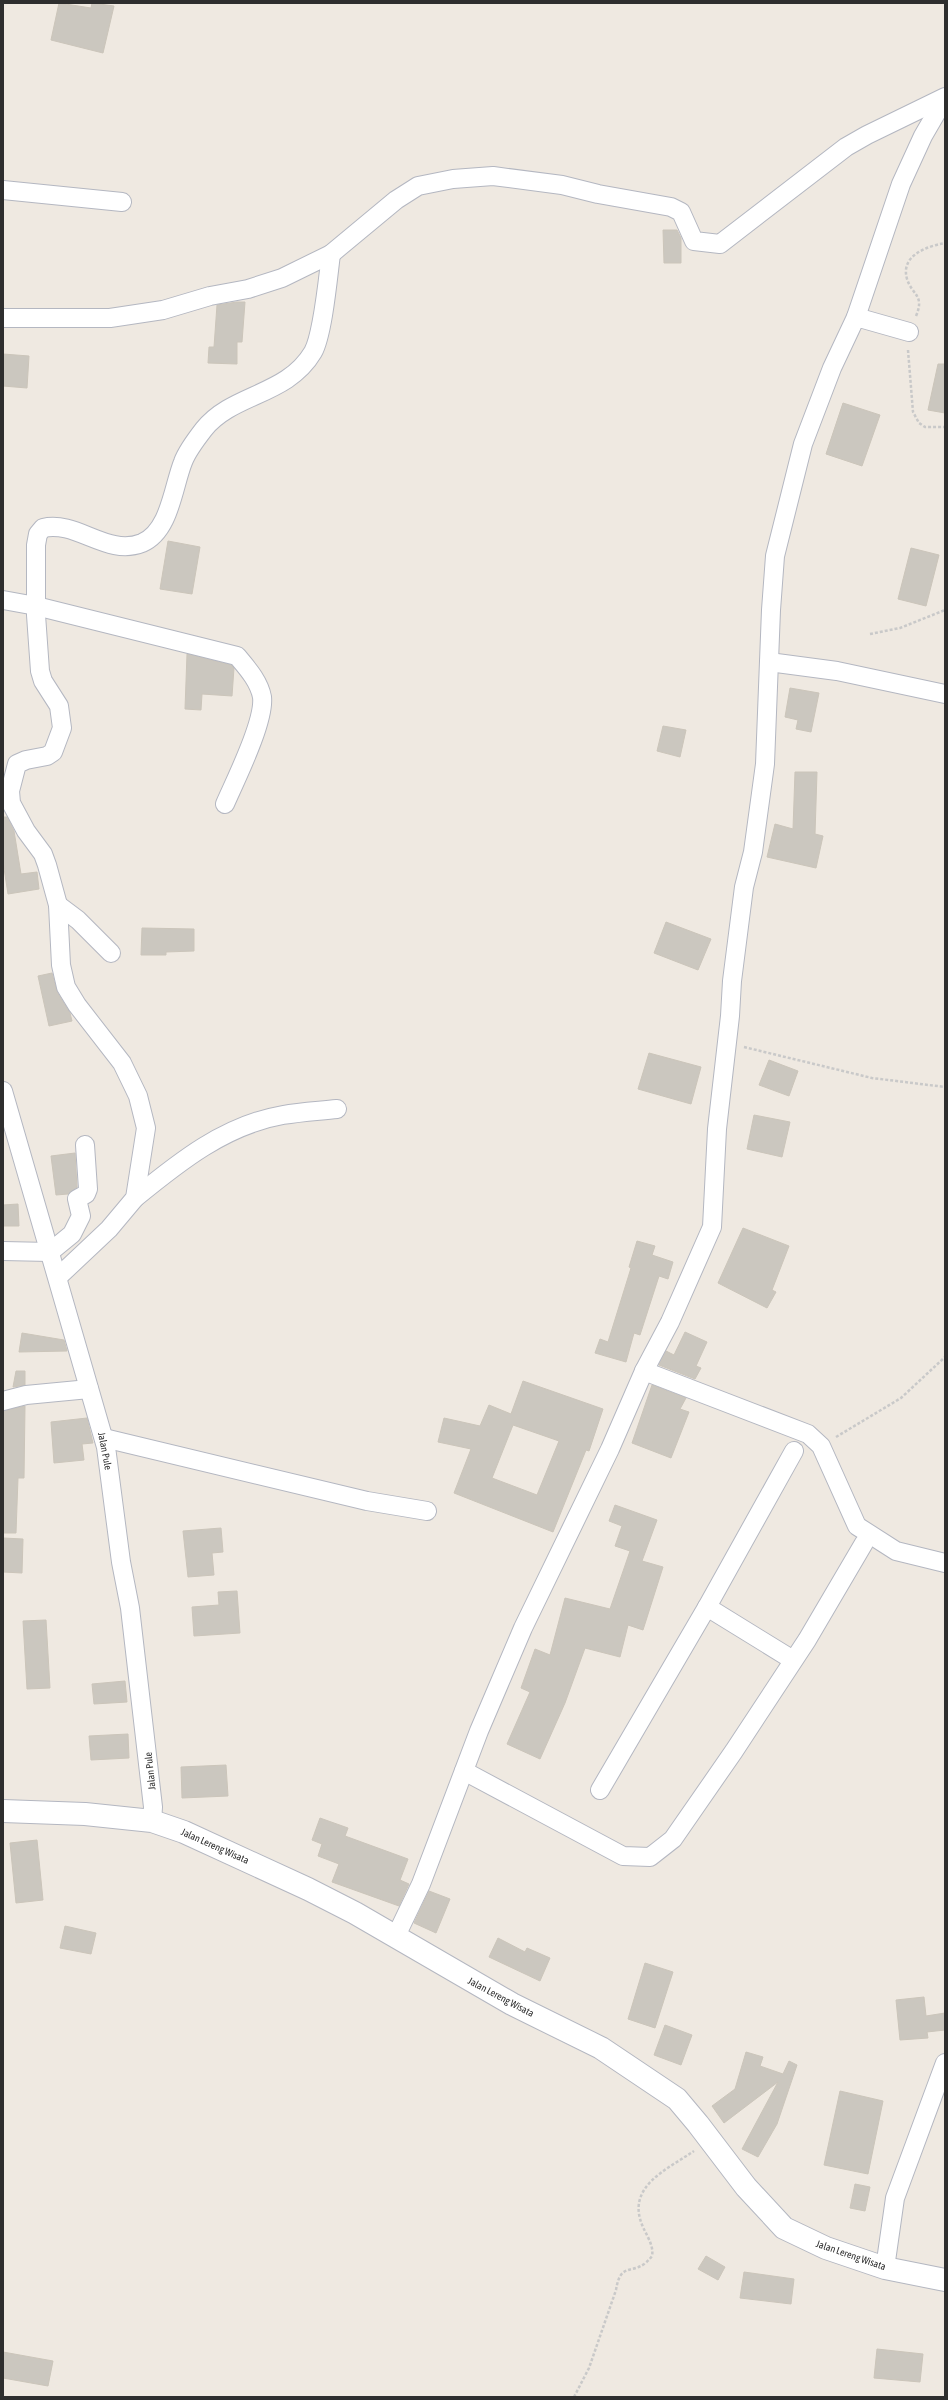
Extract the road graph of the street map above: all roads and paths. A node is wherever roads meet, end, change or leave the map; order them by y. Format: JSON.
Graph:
{"nodes":[{"id":1,"x":945,"y":98,"type":"edge"},
{"id":2,"x":3,"y":190,"type":"edge"},
{"id":3,"x":122,"y":202,"type":"dead end"},
{"id":4,"x":331,"y":254,"type":"junction"},
{"id":5,"x":856,"y":317,"type":"junction"},
{"id":6,"x":3,"y":318,"type":"edge"},
{"id":7,"x":910,"y":332,"type":"dead end"},
{"id":8,"x":919,"y":423,"type":"dead end"},
{"id":9,"x":945,"y":427,"type":"edge"},
{"id":10,"x":3,"y":600,"type":"edge"},
{"id":11,"x":36,"y":606,"type":"junction"},
{"id":12,"x":945,"y":610,"type":"edge"},
{"id":13,"x":870,"y":634,"type":"dead end"},
{"id":14,"x":769,"y":662,"type":"junction"},
{"id":15,"x":945,"y":694,"type":"edge"},
{"id":16,"x":225,"y":804,"type":"dead end"},
{"id":17,"x":58,"y":905,"type":"junction"},
{"id":18,"x":111,"y":953,"type":"dead end"},
{"id":19,"x":727,"y":1042,"type":"junction"},
{"id":20,"x":945,"y":1087,"type":"edge"},
{"id":21,"x":3,"y":1091,"type":"edge"},
{"id":22,"x":337,"y":1110,"type":"dead end"},
{"id":23,"x":9,"y":1131,"type":"edge"},
{"id":24,"x":85,"y":1145,"type":"dead end"},
{"id":25,"x":135,"y":1198,"type":"junction"},
{"id":26,"x":3,"y":1251,"type":"edge"},
{"id":27,"x":50,"y":1252,"type":"junction"},
{"id":28,"x":58,"y":1277,"type":"junction"},
{"id":29,"x":945,"y":1357,"type":"edge"},
{"id":30,"x":644,"y":1371,"type":"junction"},
{"id":31,"x":89,"y":1389,"type":"junction"},
{"id":32,"x":3,"y":1401,"type":"edge"},
{"id":33,"x":104,"y":1438,"type":"junction"},
{"id":34,"x":821,"y":1446,"type":"junction"},
{"id":35,"x":794,"y":1451,"type":"dead end"},
{"id":36,"x":427,"y":1511,"type":"dead end"},
{"id":37,"x":864,"y":1543,"type":"dead end"},
{"id":38,"x":945,"y":1563,"type":"edge"},
{"id":39,"x":707,"y":1607,"type":"junction"},
{"id":40,"x":793,"y":1660,"type":"junction"},
{"id":41,"x":464,"y":1771,"type":"junction"},
{"id":42,"x":600,"y":1790,"type":"dead end"},
{"id":43,"x":3,"y":1811,"type":"edge"},
{"id":44,"x":152,"y":1821,"type":"junction"},
{"id":45,"x":396,"y":1936,"type":"junction"},
{"id":46,"x":945,"y":2063,"type":"edge"},
{"id":47,"x":710,"y":2139,"type":"junction"},
{"id":48,"x":885,"y":2268,"type":"junction"},
{"id":49,"x":945,"y":2280,"type":"edge"},
{"id":50,"x":574,"y":2397,"type":"edge"}],
"edges":[{"from":1,"to":4,"type":"street"},
{"from":1,"to":5,"type":"street"},
{"from":2,"to":3,"type":"street"},
{"from":4,"to":6,"type":"street"},
{"from":4,"to":11,"type":"street"},
{"from":5,"to":7,"type":"street"},
{"from":5,"to":14,"type":"street"},
{"from":8,"to":9,"type":"path"},
{"from":10,"to":11,"type":"street"},
{"from":11,"to":16,"type":"street"},
{"from":11,"to":17,"type":"street"},
{"from":12,"to":13,"type":"path"},
{"from":14,"to":15,"type":"street"},
{"from":14,"to":19,"type":"street"},
{"from":17,"to":18,"type":"street"},
{"from":17,"to":25,"type":"street"},
{"from":19,"to":20,"type":"path"},
{"from":19,"to":30,"type":"street"},
{"from":21,"to":23,"type":"street","name":"Jalan Pule"},
{"from":22,"to":25,"type":"street"},
{"from":23,"to":27,"type":"street","name":"Jalan Pule"},
{"from":24,"to":27,"type":"street"},
{"from":25,"to":28,"type":"street"},
{"from":26,"to":27,"type":"street"},
{"from":27,"to":28,"type":"street","name":"Jalan Pule"},
{"from":28,"to":31,"type":"street","name":"Jalan Pule"},
{"from":29,"to":34,"type":"path"},
{"from":30,"to":34,"type":"street"},
{"from":30,"to":41,"type":"street"},
{"from":31,"to":32,"type":"street"},
{"from":31,"to":33,"type":"street","name":"Jalan Pule"},
{"from":33,"to":36,"type":"street"},
{"from":33,"to":44,"type":"street","name":"Jalan Pule"},
{"from":34,"to":38,"type":"street"},
{"from":35,"to":39,"type":"street"},
{"from":37,"to":40,"type":"street"},
{"from":39,"to":40,"type":"street"},
{"from":39,"to":42,"type":"street"},
{"from":40,"to":41,"type":"street"},
{"from":41,"to":45,"type":"street"},
{"from":43,"to":44,"type":"main road","name":"Jalan Lereng Wisata"},
{"from":44,"to":45,"type":"main road","name":"Jalan Lereng Wisata"},
{"from":45,"to":47,"type":"main road","name":"Jalan Lereng Wisata"},
{"from":46,"to":48,"type":"street"},
{"from":47,"to":48,"type":"main road","name":"Jalan Lereng Wisata"},
{"from":47,"to":50,"type":"path"},
{"from":48,"to":49,"type":"main road","name":"Jalan Lereng Wisata"}]}
